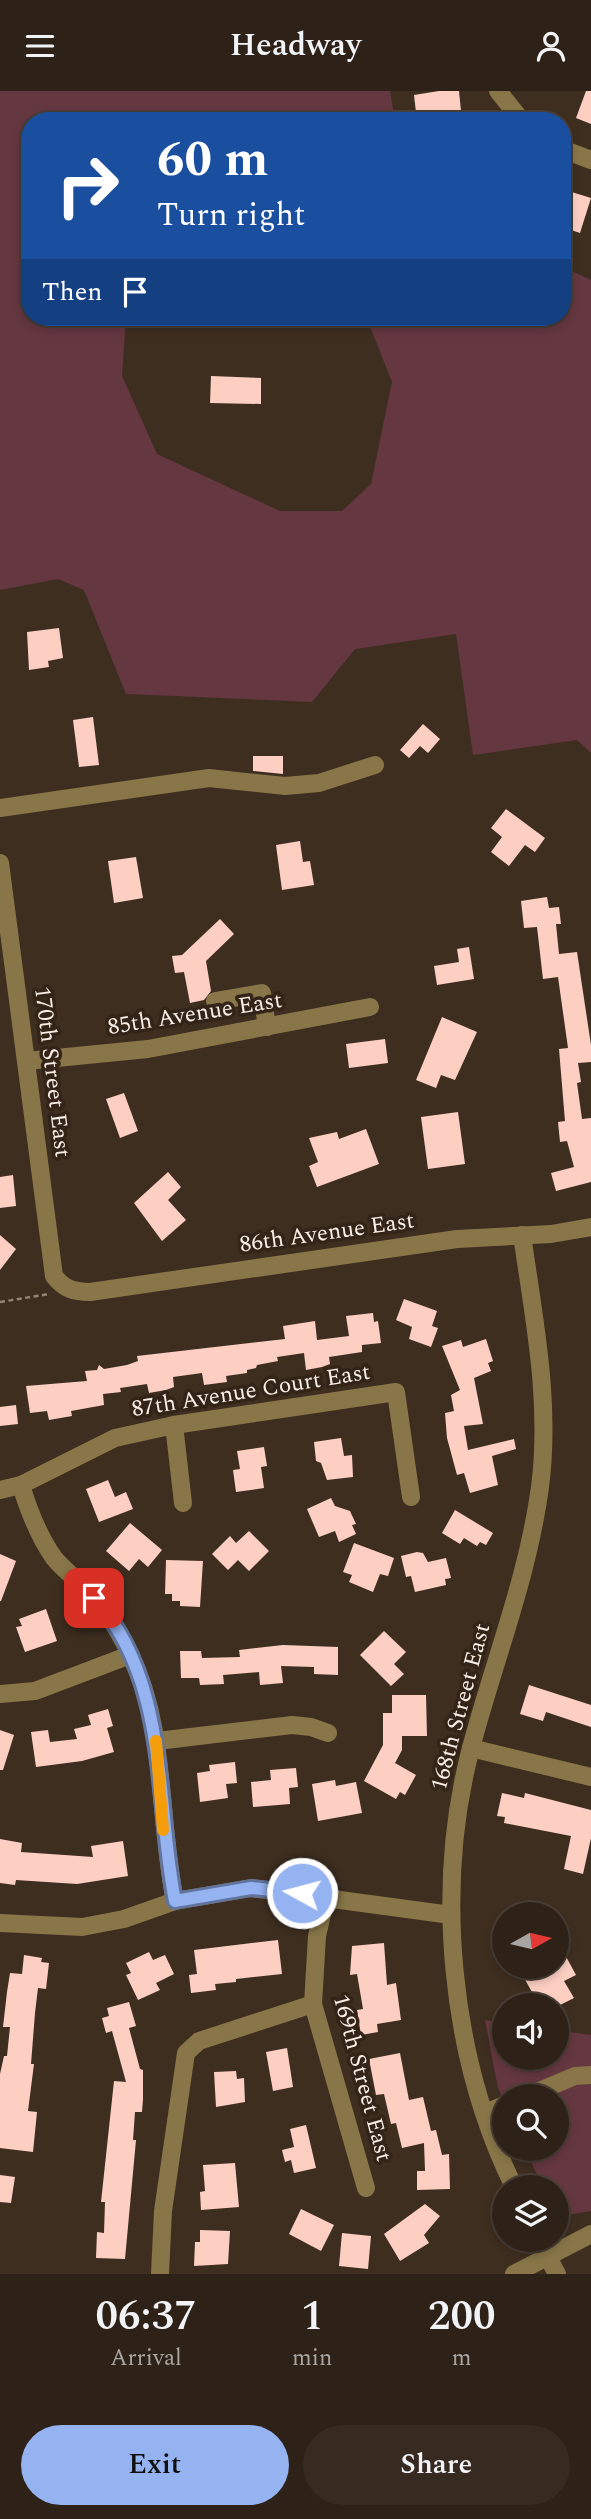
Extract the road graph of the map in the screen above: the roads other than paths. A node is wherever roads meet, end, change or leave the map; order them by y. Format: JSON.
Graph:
{"nodes":[{"id":1,"x":498,"y":91,"type":"edge"},
{"id":2,"x":515,"y":112,"type":"edge"},
{"id":3,"x":571,"y":152,"type":"edge"},
{"id":4,"x":591,"y":160,"type":"edge"},
{"id":5,"x":375,"y":765,"type":"dead end"},
{"id":6,"x":0,"y":808,"type":"edge"},
{"id":7,"x":0,"y":863,"type":"edge"},
{"id":8,"x":7,"y":960,"type":"edge"},
{"id":9,"x":215,"y":1001,"type":"dead end"},
{"id":10,"x":370,"y":1007,"type":"dead end"},
{"id":11,"x":267,"y":1027,"type":"junction"},
{"id":12,"x":26,"y":1061,"type":"junction"},
{"id":13,"x":591,"y":1227,"type":"edge"},
{"id":14,"x":522,"y":1235,"type":"junction"},
{"id":15,"x":66,"y":1288,"type":"joint"},
{"id":16,"x":174,"y":1425,"type":"junction"},
{"id":17,"x":21,"y":1485,"type":"junction"},
{"id":18,"x":0,"y":1490,"type":"edge"},
{"id":19,"x":411,"y":1497,"type":"dead end"},
{"id":20,"x":183,"y":1503,"type":"dead end"},
{"id":21,"x":131,"y":1655,"type":"junction"},
{"id":22,"x":0,"y":1694,"type":"edge"},
{"id":23,"x":328,"y":1733,"type":"dead end"},
{"id":24,"x":157,"y":1741,"type":"junction"},
{"id":25,"x":471,"y":1748,"type":"junction"},
{"id":26,"x":591,"y":1777,"type":"edge"},
{"id":27,"x":326,"y":1897,"type":"junction"},
{"id":28,"x":175,"y":1901,"type":"junction"},
{"id":29,"x":451,"y":1915,"type":"junction"},
{"id":30,"x":0,"y":1923,"type":"edge"},
{"id":31,"x":313,"y":2004,"type":"junction"},
{"id":32,"x":591,"y":2075,"type":"edge"},
{"id":33,"x":556,"y":2084,"type":"edge"},
{"id":34,"x":492,"y":2110,"type":"edge"},
{"id":35,"x":486,"y":2113,"type":"junction"},
{"id":36,"x":509,"y":2175,"type":"edge"},
{"id":37,"x":366,"y":2188,"type":"dead end"},
{"id":38,"x":591,"y":2234,"type":"edge"},
{"id":39,"x":569,"y":2240,"type":"edge"},
{"id":40,"x":539,"y":2252,"type":"edge"},
{"id":41,"x":545,"y":2252,"type":"edge"},
{"id":42,"x":160,"y":2274,"type":"edge"},
{"id":43,"x":514,"y":2274,"type":"edge"},
{"id":44,"x":556,"y":2274,"type":"edge"}],
"edges":[{"from":1,"to":2,"type":"street"},
{"from":3,"to":4,"type":"street"},
{"from":5,"to":6,"type":"street"},
{"from":7,"to":8,"type":"street","name":"170th Street East"},
{"from":8,"to":12,"type":"street","name":"170th Street East"},
{"from":9,"to":11,"type":"street"},
{"from":10,"to":11,"type":"street","name":"85th Avenue East"},
{"from":11,"to":12,"type":"street","name":"85th Avenue East"},
{"from":12,"to":15,"type":"street","name":"170th Street East"},
{"from":13,"to":14,"type":"street","name":"86th Avenue East"},
{"from":14,"to":15,"type":"street","name":"86th Avenue East"},
{"from":14,"to":25,"type":"street","name":"168th Street East"},
{"from":16,"to":17,"type":"street","name":"87th Avenue Court East"},
{"from":16,"to":19,"type":"street","name":"87th Avenue Court East"},
{"from":16,"to":20,"type":"street"},
{"from":17,"to":18,"type":"street","name":"87th Avenue Court East"},
{"from":17,"to":21,"type":"street"},
{"from":21,"to":22,"type":"street"},
{"from":21,"to":24,"type":"street"},
{"from":23,"to":24,"type":"street"},
{"from":24,"to":28,"type":"street"},
{"from":25,"to":26,"type":"street"},
{"from":25,"to":29,"type":"street","name":"168th Street East"},
{"from":27,"to":28,"type":"street"},
{"from":27,"to":29,"type":"street"},
{"from":27,"to":31,"type":"street","name":"169th Street East"},
{"from":28,"to":30,"type":"street"},
{"from":29,"to":35,"type":"street","name":"168th Street East"},
{"from":31,"to":37,"type":"street","name":"169th Street East"},
{"from":31,"to":42,"type":"street"},
{"from":32,"to":33,"type":"street"},
{"from":34,"to":35,"type":"street"},
{"from":35,"to":36,"type":"street","name":"168th Street East"},
{"from":38,"to":39,"type":"street"},
{"from":40,"to":43,"type":"street"},
{"from":41,"to":44,"type":"street"}]}
